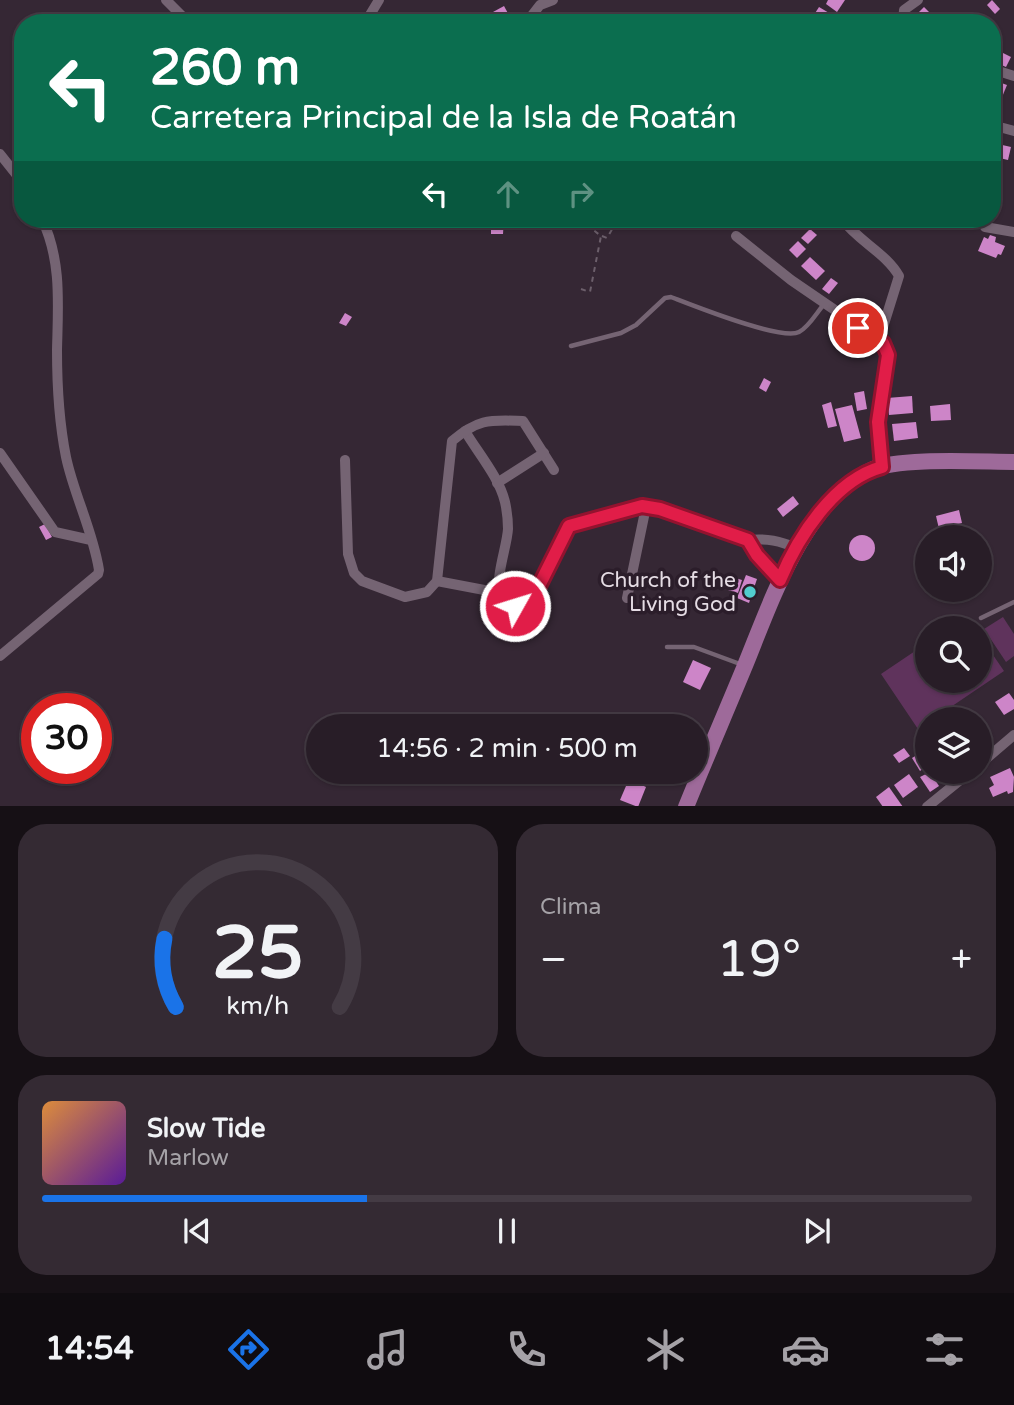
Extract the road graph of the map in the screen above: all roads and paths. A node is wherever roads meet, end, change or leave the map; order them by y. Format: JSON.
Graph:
{"nodes":[{"id":1,"x":166,"y":0,"type":"edge"},
{"id":2,"x":553,"y":0,"type":"edge"},
{"id":3,"x":918,"y":0,"type":"edge"},
{"id":4,"x":180,"y":14,"type":"edge"},
{"id":5,"x":533,"y":14,"type":"edge"},
{"id":6,"x":904,"y":14,"type":"edge"},
{"id":7,"x":0,"y":153,"type":"edge"},
{"id":8,"x":14,"y":171,"type":"edge"},
{"id":9,"x":45,"y":228,"type":"edge"},
{"id":10,"x":591,"y":228,"type":"edge"},
{"id":11,"x":613,"y":228,"type":"edge"},
{"id":12,"x":849,"y":228,"type":"edge"},
{"id":13,"x":991,"y":228,"type":"edge"},
{"id":14,"x":1014,"y":232,"type":"edge"},
{"id":15,"x":601,"y":236,"type":"junction"},
{"id":16,"x":736,"y":236,"type":"dead end"},
{"id":17,"x":582,"y":289,"type":"dead end"},
{"id":18,"x":825,"y":303,"type":"junction"},
{"id":19,"x":879,"y":340,"type":"junction"},
{"id":20,"x":571,"y":346,"type":"dead end"},
{"id":21,"x":465,"y":431,"type":"junction"},
{"id":22,"x":0,"y":453,"type":"edge"},
{"id":23,"x":544,"y":453,"type":"junction"},
{"id":24,"x":345,"y":460,"type":"dead end"},
{"id":25,"x":1014,"y":462,"type":"edge"},
{"id":26,"x":882,"y":467,"type":"junction"},
{"id":27,"x":554,"y":470,"type":"dead end"},
{"id":28,"x":497,"y":483,"type":"junction"},
{"id":29,"x":646,"y":507,"type":"junction"},
{"id":30,"x":91,"y":540,"type":"junction"},
{"id":31,"x":748,"y":540,"type":"junction"},
{"id":32,"x":797,"y":548,"type":"junction"},
{"id":33,"x":780,"y":580,"type":"junction"},
{"id":34,"x":437,"y":581,"type":"junction"},
{"id":35,"x":500,"y":593,"type":"junction"},
{"id":36,"x":627,"y":598,"type":"dead end"},
{"id":37,"x":1014,"y":602,"type":"edge"},
{"id":38,"x":985,"y":616,"type":"edge"},
{"id":39,"x":667,"y":647,"type":"dead end"},
{"id":40,"x":0,"y":656,"type":"edge"},
{"id":41,"x":745,"y":666,"type":"junction"},
{"id":42,"x":1014,"y":735,"type":"edge"},
{"id":43,"x":992,"y":754,"type":"edge"},
{"id":44,"x":955,"y":784,"type":"edge"},
{"id":45,"x":686,"y":806,"type":"edge"},
{"id":46,"x":927,"y":806,"type":"edge"}],
"edges":[{"from":1,"to":4,"type":"street"},
{"from":2,"to":5,"type":"street"},
{"from":3,"to":6,"type":"street"},
{"from":7,"to":8,"type":"street"},
{"from":9,"to":30,"type":"street"},
{"from":10,"to":15,"type":"path"},
{"from":11,"to":15,"type":"path"},
{"from":12,"to":19,"type":"street"},
{"from":13,"to":14,"type":"street"},
{"from":15,"to":17,"type":"path"},
{"from":16,"to":18,"type":"street"},
{"from":18,"to":19,"type":"street"},
{"from":18,"to":20,"type":"lane"},
{"from":19,"to":26,"type":"street"},
{"from":21,"to":23,"type":"street"},
{"from":21,"to":28,"type":"street"},
{"from":21,"to":34,"type":"street"},
{"from":22,"to":30,"type":"street"},
{"from":23,"to":27,"type":"street"},
{"from":23,"to":28,"type":"street"},
{"from":24,"to":34,"type":"street"},
{"from":25,"to":26,"type":"main road"},
{"from":26,"to":32,"type":"main road"},
{"from":28,"to":35,"type":"street"},
{"from":29,"to":31,"type":"street"},
{"from":29,"to":35,"type":"street"},
{"from":29,"to":36,"type":"street"},
{"from":30,"to":40,"type":"street"},
{"from":31,"to":32,"type":"street"},
{"from":31,"to":33,"type":"street"},
{"from":32,"to":33,"type":"main road"},
{"from":33,"to":41,"type":"main road"},
{"from":34,"to":35,"type":"street"},
{"from":37,"to":38,"type":"lane"},
{"from":39,"to":41,"type":"lane"},
{"from":41,"to":45,"type":"main road"},
{"from":42,"to":43,"type":"street"},
{"from":44,"to":46,"type":"street"}]}
